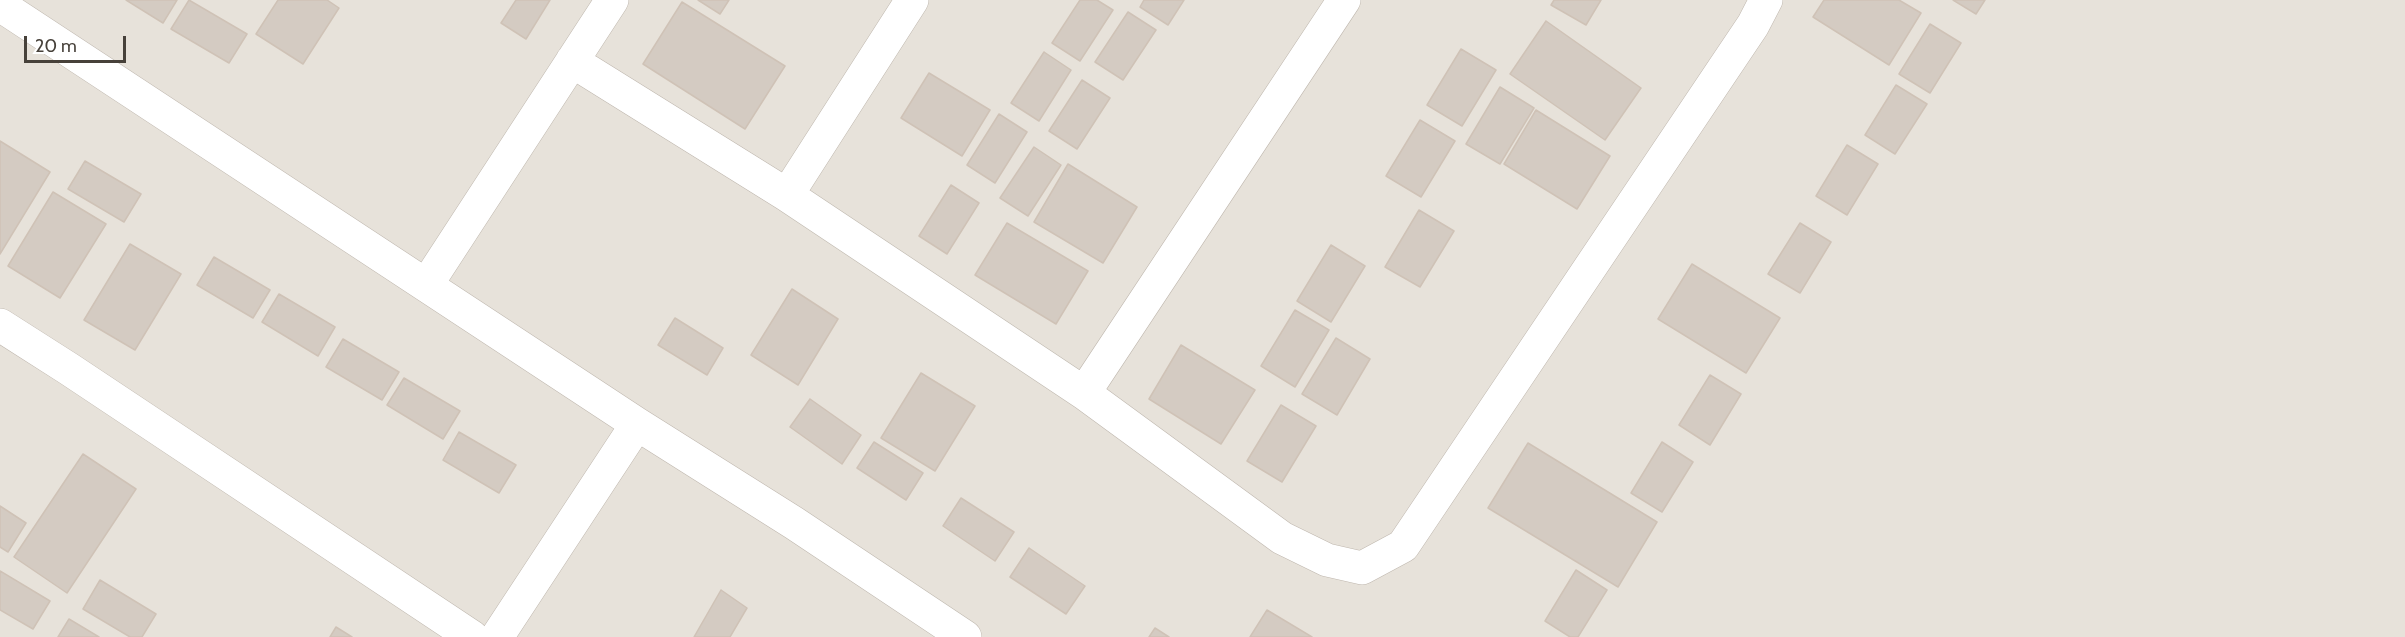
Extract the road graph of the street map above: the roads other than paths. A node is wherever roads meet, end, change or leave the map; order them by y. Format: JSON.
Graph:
{"nodes":[{"id":1,"x":612,"y":0,"type":"edge"},
{"id":2,"x":912,"y":0,"type":"edge"},
{"id":3,"x":1344,"y":0,"type":"edge"},
{"id":4,"x":1766,"y":0,"type":"edge"},
{"id":5,"x":0,"y":5,"type":"edge"},
{"id":6,"x":572,"y":61,"type":"junction"},
{"id":7,"x":787,"y":195,"type":"junction"},
{"id":8,"x":427,"y":284,"type":"junction"},
{"id":9,"x":0,"y":326,"type":"edge"},
{"id":10,"x":1084,"y":393,"type":"junction"},
{"id":11,"x":637,"y":424,"type":"junction"},
{"id":12,"x":950,"y":633,"type":"edge"},
{"id":13,"x":472,"y":637,"type":"edge"},
{"id":14,"x":497,"y":637,"type":"edge"}],
"edges":[{"from":1,"to":6,"type":"street"},
{"from":2,"to":7,"type":"street"},
{"from":3,"to":10,"type":"street"},
{"from":4,"to":10,"type":"street"},
{"from":5,"to":8,"type":"street"},
{"from":6,"to":7,"type":"street"},
{"from":6,"to":8,"type":"street"},
{"from":7,"to":10,"type":"street"},
{"from":8,"to":11,"type":"street"},
{"from":9,"to":13,"type":"street"},
{"from":11,"to":12,"type":"street"},
{"from":11,"to":14,"type":"street"}]}
